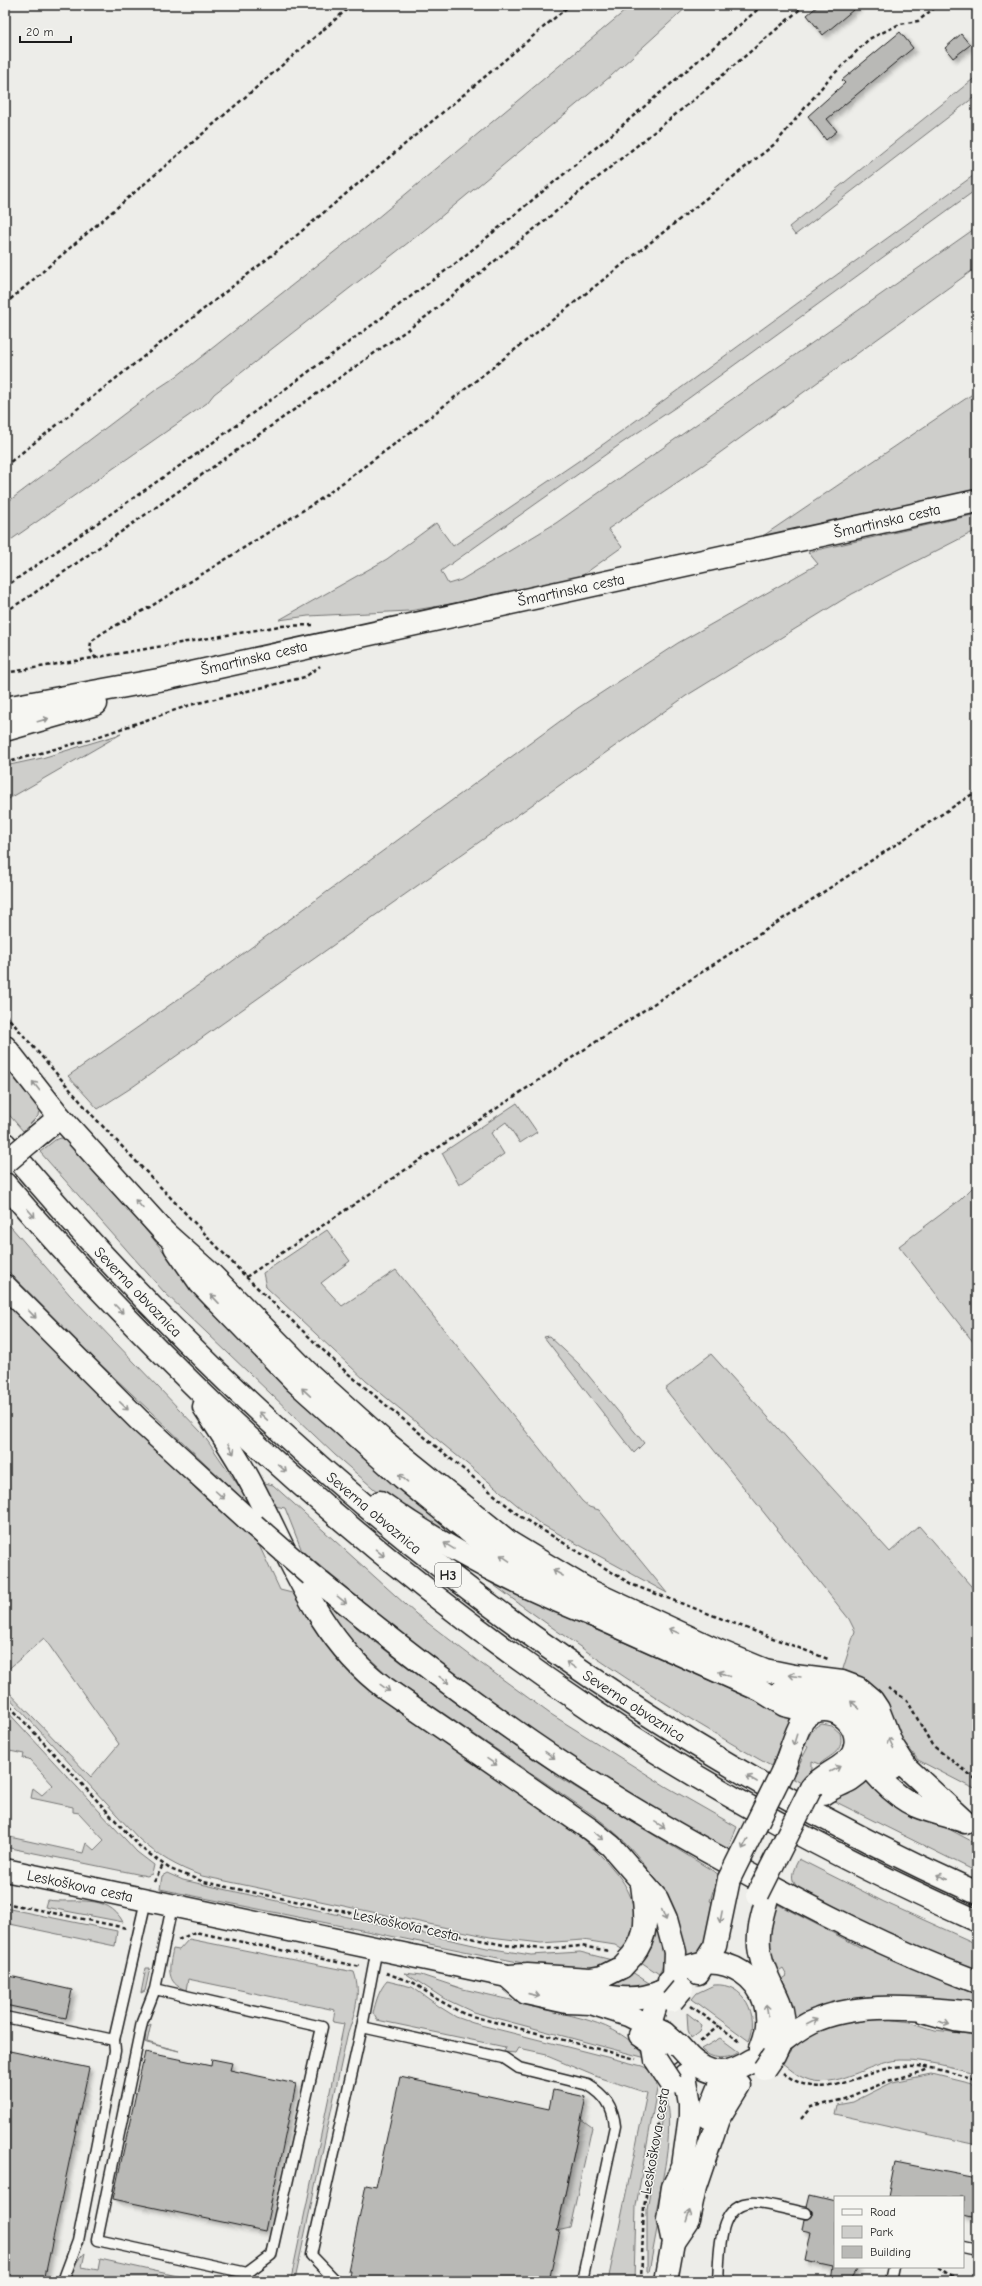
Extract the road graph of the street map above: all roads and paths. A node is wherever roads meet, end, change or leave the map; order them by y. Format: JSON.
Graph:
{"nodes":[{"id":1,"x":352,"y":5,"type":"edge"},
{"id":2,"x":570,"y":5,"type":"edge"},
{"id":3,"x":764,"y":5,"type":"edge"},
{"id":4,"x":805,"y":5,"type":"edge"},
{"id":5,"x":938,"y":5,"type":"edge"},
{"id":6,"x":5,"y":304,"type":"edge"},
{"id":7,"x":5,"y":466,"type":"edge"},
{"id":8,"x":977,"y":501,"type":"edge"},
{"id":9,"x":5,"y":587,"type":"edge"},
{"id":10,"x":5,"y":612,"type":"edge"},
{"id":11,"x":317,"y":625,"type":"dead end"},
{"id":12,"x":96,"y":659,"type":"junction"},
{"id":13,"x":322,"y":664,"type":"dead end"},
{"id":14,"x":5,"y":673,"type":"edge"},
{"id":15,"x":164,"y":679,"type":"junction"},
{"id":16,"x":5,"y":708,"type":"edge"},
{"id":17,"x":5,"y":730,"type":"edge"},
{"id":18,"x":5,"y":763,"type":"edge"},
{"id":19,"x":977,"y":791,"type":"edge"},
{"id":20,"x":5,"y":1014,"type":"edge"},
{"id":21,"x":5,"y":1047,"type":"edge"},
{"id":22,"x":60,"y":1117,"type":"junction"},
{"id":23,"x":5,"y":1144,"type":"edge"},
{"id":24,"x":5,"y":1163,"type":"edge"},
{"id":25,"x":5,"y":1184,"type":"edge"},
{"id":26,"x":165,"y":1233,"type":"junction"},
{"id":27,"x":246,"y":1276,"type":"junction"},
{"id":28,"x":5,"y":1286,"type":"edge"},
{"id":29,"x":178,"y":1370,"type":"junction"},
{"id":30,"x":283,"y":1435,"type":"junction"},
{"id":31,"x":597,"y":1617,"type":"junction"},
{"id":32,"x":831,"y":1661,"type":"dead end"},
{"id":33,"x":886,"y":1687,"type":"dead end"},
{"id":34,"x":760,"y":1690,"type":"junction"},
{"id":35,"x":5,"y":1701,"type":"edge"},
{"id":36,"x":814,"y":1712,"type":"junction"},
{"id":37,"x":864,"y":1750,"type":"junction"},
{"id":38,"x":977,"y":1780,"type":"edge"},
{"id":39,"x":971,"y":1825,"type":"edge"},
{"id":40,"x":163,"y":1864,"type":"junction"},
{"id":41,"x":5,"y":1870,"type":"edge"},
{"id":42,"x":642,"y":1884,"type":"junction"},
{"id":43,"x":150,"y":1891,"type":"junction"},
{"id":44,"x":977,"y":1893,"type":"edge"},
{"id":45,"x":762,"y":1896,"type":"junction"},
{"id":46,"x":5,"y":1903,"type":"edge"},
{"id":47,"x":172,"y":1906,"type":"junction"},
{"id":48,"x":977,"y":1921,"type":"edge"},
{"id":49,"x":125,"y":1928,"type":"dead end"},
{"id":50,"x":179,"y":1940,"type":"dead end"},
{"id":51,"x":377,"y":1948,"type":"junction"},
{"id":52,"x":623,"y":1959,"type":"junction"},
{"id":53,"x":350,"y":1964,"type":"dead end"},
{"id":54,"x":706,"y":1964,"type":"junction"},
{"id":55,"x":395,"y":1975,"type":"dead end"},
{"id":56,"x":747,"y":1975,"type":"junction"},
{"id":57,"x":517,"y":1976,"type":"junction"},
{"id":58,"x":977,"y":1982,"type":"edge"},
{"id":59,"x":156,"y":1989,"type":"junction"},
{"id":60,"x":674,"y":1990,"type":"junction"},
{"id":61,"x":893,"y":2009,"type":"junction"},
{"id":62,"x":977,"y":2013,"type":"edge"},
{"id":63,"x":5,"y":2017,"type":"edge"},
{"id":64,"x":362,"y":2027,"type":"junction"},
{"id":65,"x":977,"y":2028,"type":"edge"},
{"id":66,"x":114,"y":2040,"type":"junction"},
{"id":67,"x":765,"y":2056,"type":"junction"},
{"id":68,"x":666,"y":2058,"type":"junction"},
{"id":69,"x":928,"y":2068,"type":"junction"},
{"id":70,"x":977,"y":2079,"type":"edge"},
{"id":71,"x":729,"y":2081,"type":"junction"},
{"id":72,"x":801,"y":2119,"type":"dead end"},
{"id":73,"x":806,"y":2213,"type":"dead end"},
{"id":74,"x":673,"y":2242,"type":"junction"},
{"id":75,"x":964,"y":2247,"type":"edge"},
{"id":76,"x":977,"y":2250,"type":"edge"},
{"id":77,"x":894,"y":2268,"type":"edge"},
{"id":78,"x":940,"y":2268,"type":"edge"},
{"id":79,"x":63,"y":2281,"type":"edge"},
{"id":80,"x":336,"y":2281,"type":"edge"},
{"id":81,"x":582,"y":2281,"type":"edge"},
{"id":82,"x":641,"y":2281,"type":"edge"},
{"id":83,"x":666,"y":2281,"type":"edge"},
{"id":84,"x":718,"y":2281,"type":"edge"},
{"id":85,"x":891,"y":2281,"type":"edge"},
{"id":86,"x":959,"y":2281,"type":"edge"}],
"edges":[{"from":1,"to":6,"type":"path"},
{"from":2,"to":7,"type":"path"},
{"from":3,"to":9,"type":"path"},
{"from":4,"to":10,"type":"path"},
{"from":5,"to":12,"type":"path"},
{"from":8,"to":15,"type":"main road","name":"Šmartinska cesta"},
{"from":11,"to":12,"type":"path"},
{"from":12,"to":14,"type":"path"},
{"from":13,"to":18,"type":"path"},
{"from":15,"to":16,"type":"main road","name":"Šmartinska cesta"},
{"from":17,"to":15,"type":"main road","name":"Šmartinska cesta","one_way":true},
{"from":19,"to":27,"type":"path"},
{"from":20,"to":27,"type":"path"},
{"from":22,"to":21,"type":"main road","one_way":true},
{"from":22,"to":24,"type":"main road","bridge":true},
{"from":26,"to":22,"type":"main road","one_way":true},
{"from":30,"to":23,"type":"main road","name":"Severna obvoznica","number":"H3","one_way":true},
{"from":25,"to":29,"type":"main road","name":"Severna obvoznica","number":"H3","one_way":true},
{"from":31,"to":26,"type":"main road","one_way":true},
{"from":39,"to":26,"type":"main road","one_way":true},
{"from":27,"to":32,"type":"path"},
{"from":28,"to":58,"type":"main road","one_way":true,"bridge":true},
{"from":29,"to":42,"type":"main road","one_way":true},
{"from":29,"to":48,"type":"main road","name":"Severna obvoznica","number":"H3","one_way":true},
{"from":31,"to":30,"type":"main road","one_way":true},
{"from":44,"to":30,"type":"main road","name":"Severna obvoznica","number":"H3","one_way":true},
{"from":34,"to":31,"type":"main road","one_way":true},
{"from":33,"to":38,"type":"path"},
{"from":34,"to":36,"type":"main road"},
{"from":37,"to":34,"type":"main road","one_way":true},
{"from":35,"to":40,"type":"path"},
{"from":36,"to":37,"type":"main road"},
{"from":36,"to":54,"type":"main road","one_way":true,"bridge":true},
{"from":37,"to":39,"type":"main road"},
{"from":45,"to":37,"type":"main road","one_way":true},
{"from":40,"to":43,"type":"path","name":"Leskoškova cesta"},
{"from":40,"to":52,"type":"path","name":"Leskoškova cesta"},
{"from":41,"to":43,"type":"main road","name":"Leskoškova cesta"},
{"from":42,"to":52,"type":"main road"},
{"from":42,"to":60,"type":"main road","one_way":true},
{"from":43,"to":47,"type":"main road","name":"Leskoškova cesta"},
{"from":43,"to":66,"type":"lane"},
{"from":45,"to":56,"type":"main road"},
{"from":45,"to":67,"type":"main road"},
{"from":46,"to":49,"type":"path"},
{"from":47,"to":51,"type":"main road","name":"Leskoškova cesta"},
{"from":47,"to":59,"type":"lane"},
{"from":50,"to":53,"type":"path"},
{"from":51,"to":57,"type":"main road","name":"Leskoškova cesta"},
{"from":51,"to":64,"type":"lane"},
{"from":52,"to":57,"type":"main road"},
{"from":54,"to":56,"type":"main road"},
{"from":54,"to":60,"type":"main road"},
{"from":55,"to":68,"type":"path"},
{"from":67,"to":56,"type":"main road","one_way":true},
{"from":57,"to":60,"type":"main road","name":"Leskoškova cesta"},
{"from":57,"to":68,"type":"main road","name":"Leskoškova cesta","one_way":true},
{"from":59,"to":59,"type":"lane"},
{"from":60,"to":67,"type":"path"},
{"from":60,"to":68,"type":"main road"},
{"from":61,"to":62,"type":"main road"},
{"from":61,"to":65,"type":"lane","one_way":true},
{"from":67,"to":61,"type":"main road","one_way":true},
{"from":63,"to":66,"type":"lane"},
{"from":64,"to":80,"type":"lane"},
{"from":64,"to":81,"type":"lane"},
{"from":66,"to":79,"type":"lane"},
{"from":67,"to":69,"type":"path"},
{"from":67,"to":71,"type":"main road"},
{"from":68,"to":71,"type":"main road","name":"Leskoškova cesta"},
{"from":68,"to":74,"type":"main road","name":"Leskoškova cesta"},
{"from":68,"to":82,"type":"path","name":"Leskoškova cesta"},
{"from":69,"to":70,"type":"path"},
{"from":69,"to":72,"type":"path"},
{"from":74,"to":71,"type":"main road","name":"Leskoškova cesta","one_way":true},
{"from":73,"to":84,"type":"lane"},
{"from":74,"to":83,"type":"main road","name":"Leskoškova cesta"},
{"from":75,"to":76,"type":"lane"},
{"from":77,"to":85,"type":"lane"},
{"from":78,"to":86,"type":"path"}]}
